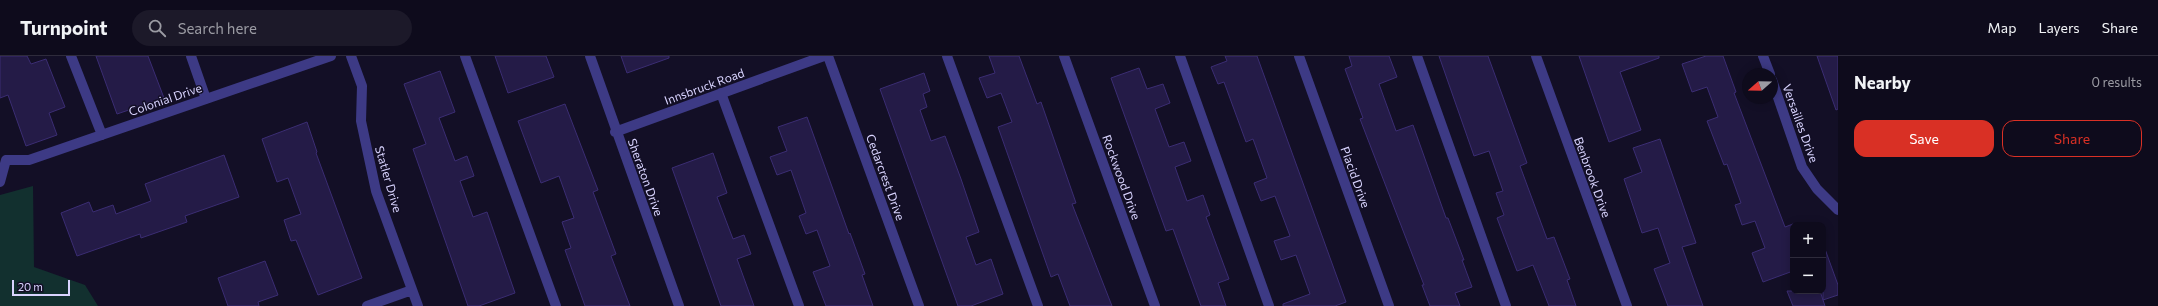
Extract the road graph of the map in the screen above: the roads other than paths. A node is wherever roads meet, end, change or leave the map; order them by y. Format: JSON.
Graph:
{"nodes":[{"id":1,"x":70,"y":56,"type":"edge"},
{"id":2,"x":192,"y":56,"type":"edge"},
{"id":3,"x":331,"y":56,"type":"edge"},
{"id":4,"x":351,"y":56,"type":"edge"},
{"id":5,"x":465,"y":56,"type":"edge"},
{"id":6,"x":590,"y":56,"type":"edge"},
{"id":7,"x":824,"y":56,"type":"edge"},
{"id":8,"x":828,"y":56,"type":"edge"},
{"id":9,"x":947,"y":56,"type":"edge"},
{"id":10,"x":1064,"y":56,"type":"edge"},
{"id":11,"x":1180,"y":56,"type":"edge"},
{"id":12,"x":1299,"y":56,"type":"edge"},
{"id":13,"x":1417,"y":56,"type":"edge"},
{"id":14,"x":1536,"y":56,"type":"edge"},
{"id":15,"x":1763,"y":56,"type":"edge"},
{"id":16,"x":1768,"y":68,"type":"edge"},
{"id":17,"x":721,"y":93,"type":"junction"},
{"id":18,"x":1778,"y":97,"type":"edge"},
{"id":19,"x":206,"y":99,"type":"junction"},
{"id":20,"x":616,"y":132,"type":"junction"},
{"id":21,"x":102,"y":135,"type":"junction"},
{"id":22,"x":3,"y":158,"type":"edge"},
{"id":23,"x":0,"y":182,"type":"edge"},
{"id":24,"x":1838,"y":210,"type":"edge"},
{"id":25,"x":412,"y":290,"type":"junction"},
{"id":26,"x":367,"y":306,"type":"edge"},
{"id":27,"x":418,"y":306,"type":"edge"},
{"id":28,"x":556,"y":306,"type":"edge"},
{"id":29,"x":679,"y":306,"type":"edge"},
{"id":30,"x":799,"y":306,"type":"edge"},
{"id":31,"x":919,"y":306,"type":"edge"},
{"id":32,"x":1038,"y":306,"type":"edge"},
{"id":33,"x":1155,"y":306,"type":"edge"},
{"id":34,"x":1269,"y":306,"type":"edge"},
{"id":35,"x":1389,"y":306,"type":"edge"},
{"id":36,"x":1506,"y":306,"type":"edge"},
{"id":37,"x":1627,"y":306,"type":"edge"}],
"edges":[{"from":1,"to":21,"type":"street"},
{"from":2,"to":19,"type":"street"},
{"from":3,"to":19,"type":"street","name":"Colonial Drive"},
{"from":4,"to":25,"type":"street","name":"Statler Drive"},
{"from":5,"to":28,"type":"street"},
{"from":6,"to":20,"type":"street","name":"Sheraton Drive"},
{"from":7,"to":17,"type":"street","name":"Innsbruck Road"},
{"from":8,"to":31,"type":"street","name":"Cedarcrest Drive"},
{"from":9,"to":32,"type":"street"},
{"from":10,"to":33,"type":"street","name":"Rockwood Drive"},
{"from":11,"to":34,"type":"street"},
{"from":12,"to":35,"type":"street","name":"Placid Drive"},
{"from":13,"to":36,"type":"street"},
{"from":14,"to":37,"type":"street","name":"Benbrook Drive"},
{"from":15,"to":16,"type":"street","name":"Versailles Drive"},
{"from":17,"to":20,"type":"street","name":"Innsbruck Road"},
{"from":17,"to":30,"type":"street"},
{"from":18,"to":24,"type":"street","name":"Versailles Drive"},
{"from":19,"to":21,"type":"street","name":"Colonial Drive"},
{"from":20,"to":29,"type":"street","name":"Sheraton Drive"},
{"from":21,"to":22,"type":"street","name":"Colonial Drive"},
{"from":22,"to":23,"type":"street"},
{"from":25,"to":26,"type":"street"},
{"from":25,"to":27,"type":"street","name":"Statler Drive"}]}
